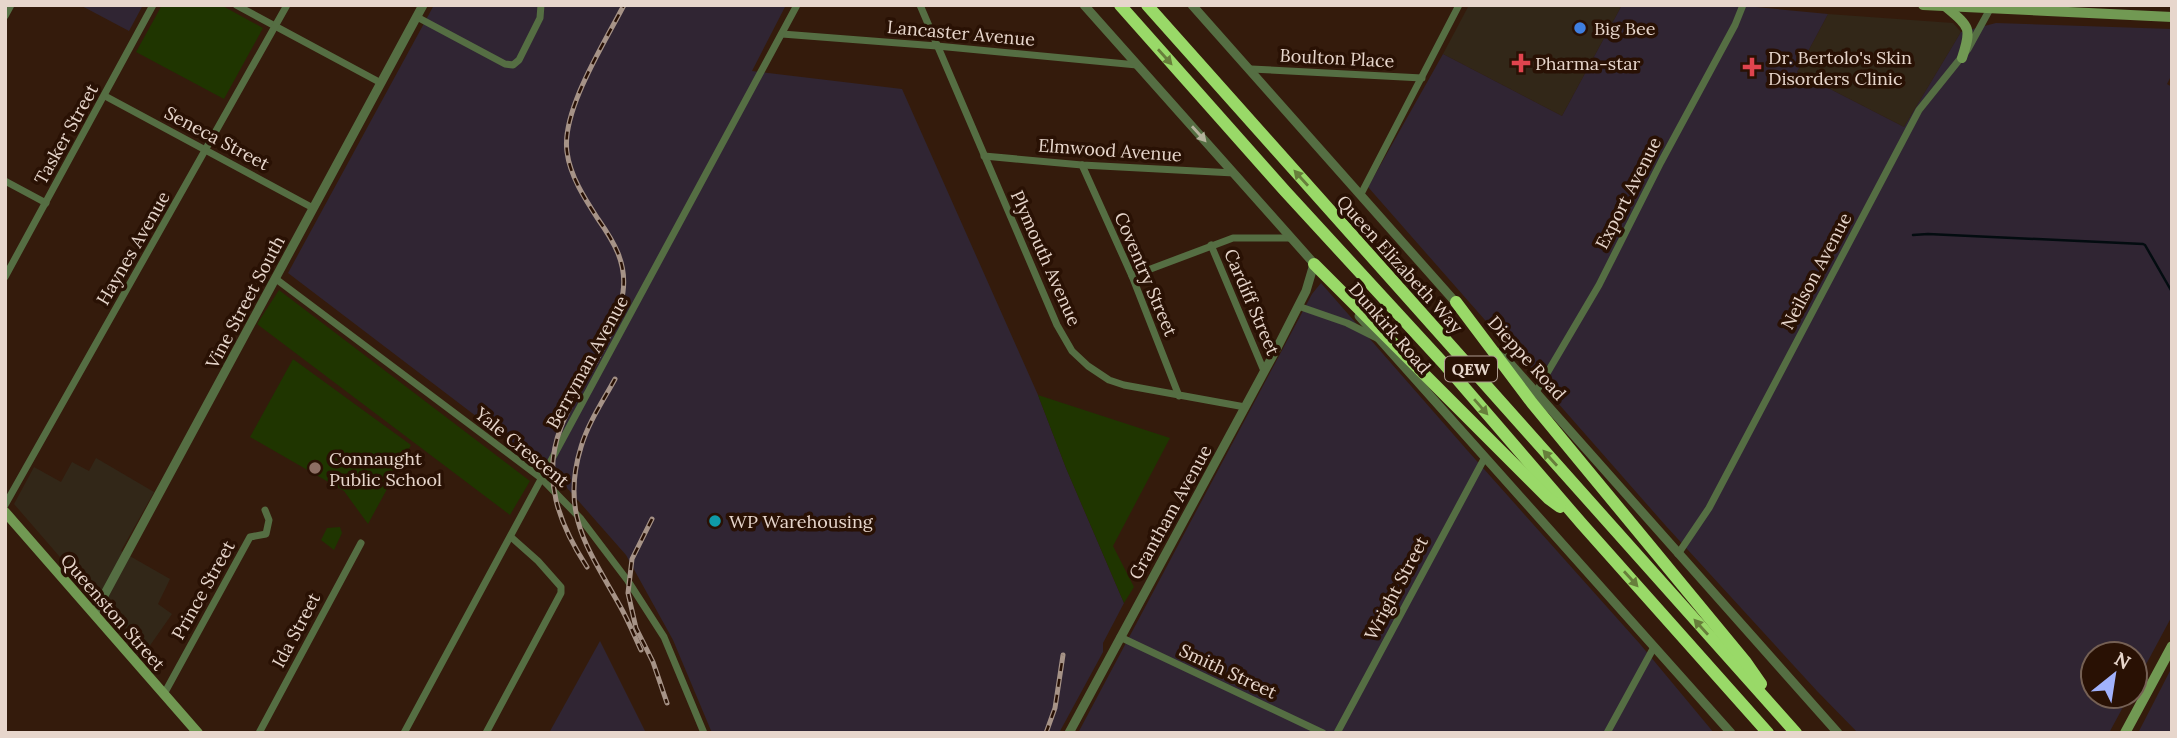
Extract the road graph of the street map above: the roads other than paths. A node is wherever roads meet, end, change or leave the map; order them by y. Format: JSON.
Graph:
{"nodes":[{"id":1,"x":11,"y":5,"type":"edge"},
{"id":2,"x":153,"y":5,"type":"edge"},
{"id":3,"x":236,"y":5,"type":"edge"},
{"id":4,"x":287,"y":5,"type":"edge"},
{"id":5,"x":423,"y":5,"type":"edge"},
{"id":6,"x":541,"y":5,"type":"edge"},
{"id":7,"x":797,"y":5,"type":"edge"},
{"id":8,"x":920,"y":5,"type":"edge"},
{"id":9,"x":1084,"y":5,"type":"edge"},
{"id":10,"x":1120,"y":5,"type":"edge"},
{"id":11,"x":1147,"y":5,"type":"edge"},
{"id":12,"x":1192,"y":5,"type":"edge"},
{"id":13,"x":1459,"y":5,"type":"edge"},
{"id":14,"x":1743,"y":5,"type":"edge"},
{"id":15,"x":1923,"y":5,"type":"edge"},
{"id":16,"x":2040,"y":5,"type":"edge"},
{"id":17,"x":1946,"y":7,"type":"edge"},
{"id":18,"x":1990,"y":9,"type":"junction"},
{"id":19,"x":2051,"y":11,"type":"junction"},
{"id":20,"x":5,"y":16,"type":"edge"},
{"id":21,"x":417,"y":17,"type":"junction"},
{"id":22,"x":2172,"y":18,"type":"edge"},
{"id":23,"x":275,"y":27,"type":"junction"},
{"id":24,"x":782,"y":34,"type":"junction"},
{"id":25,"x":937,"y":46,"type":"junction"},
{"id":26,"x":1962,"y":58,"type":"junction"},
{"id":27,"x":1138,"y":65,"type":"junction"},
{"id":28,"x":1251,"y":69,"type":"junction"},
{"id":29,"x":1422,"y":78,"type":"junction"},
{"id":30,"x":381,"y":83,"type":"junction"},
{"id":31,"x":105,"y":96,"type":"junction"},
{"id":32,"x":207,"y":150,"type":"junction"},
{"id":33,"x":985,"y":156,"type":"junction"},
{"id":34,"x":1082,"y":165,"type":"junction"},
{"id":35,"x":1234,"y":173,"type":"junction"},
{"id":36,"x":5,"y":181,"type":"edge"},
{"id":37,"x":1361,"y":194,"type":"junction"},
{"id":38,"x":46,"y":203,"type":"junction"},
{"id":39,"x":313,"y":208,"type":"junction"},
{"id":40,"x":1291,"y":238,"type":"junction"},
{"id":41,"x":1211,"y":245,"type":"junction"},
{"id":42,"x":1314,"y":264,"type":"junction"},
{"id":43,"x":1132,"y":276,"type":"junction"},
{"id":44,"x":5,"y":277,"type":"edge"},
{"id":45,"x":276,"y":279,"type":"junction"},
{"id":46,"x":1334,"y":285,"type":"junction"},
{"id":47,"x":1306,"y":290,"type":"junction"},
{"id":48,"x":1456,"y":302,"type":"junction"},
{"id":49,"x":1298,"y":306,"type":"junction"},
{"id":50,"x":1377,"y":338,"type":"junction"},
{"id":51,"x":1264,"y":371,"type":"junction"},
{"id":52,"x":1536,"y":392,"type":"junction"},
{"id":53,"x":1179,"y":396,"type":"junction"},
{"id":54,"x":1245,"y":407,"type":"junction"},
{"id":55,"x":1485,"y":459,"type":"junction"},
{"id":56,"x":541,"y":478,"type":"junction"},
{"id":57,"x":5,"y":505,"type":"edge"},
{"id":58,"x":265,"y":510,"type":"dead end"},
{"id":59,"x":5,"y":512,"type":"edge"},
{"id":60,"x":1582,"y":524,"type":"junction"},
{"id":61,"x":511,"y":537,"type":"junction"},
{"id":62,"x":361,"y":543,"type":"dead end"},
{"id":63,"x":1678,"y":554,"type":"junction"},
{"id":64,"x":94,"y":614,"type":"junction"},
{"id":65,"x":1120,"y":637,"type":"junction"},
{"id":66,"x":2172,"y":646,"type":"edge"},
{"id":67,"x":1654,"y":647,"type":"junction"},
{"id":68,"x":164,"y":694,"type":"junction"},
{"id":69,"x":198,"y":733,"type":"edge"},
{"id":70,"x":259,"y":733,"type":"edge"},
{"id":71,"x":404,"y":733,"type":"edge"},
{"id":72,"x":485,"y":733,"type":"edge"},
{"id":73,"x":704,"y":733,"type":"edge"},
{"id":74,"x":1069,"y":733,"type":"edge"},
{"id":75,"x":1323,"y":733,"type":"edge"},
{"id":76,"x":1336,"y":733,"type":"edge"},
{"id":77,"x":1608,"y":733,"type":"edge"},
{"id":78,"x":1731,"y":733,"type":"edge"},
{"id":79,"x":1768,"y":733,"type":"edge"},
{"id":80,"x":1796,"y":733,"type":"edge"},
{"id":81,"x":1838,"y":733,"type":"edge"},
{"id":82,"x":2125,"y":733,"type":"edge"}],
"edges":[{"from":1,"to":20,"type":"street"},
{"from":2,"to":31,"type":"street","name":"Tasker Street"},
{"from":3,"to":23,"type":"street"},
{"from":4,"to":23,"type":"street","name":"Haynes Avenue"},
{"from":5,"to":21,"type":"street","name":"Vine Street South"},
{"from":6,"to":21,"type":"street"},
{"from":7,"to":24,"type":"street","name":"Berryman Avenue"},
{"from":8,"to":25,"type":"street","name":"Plymouth Avenue"},
{"from":9,"to":27,"type":"street"},
{"from":10,"to":60,"type":"highway","name":"Queen Elizabeth Way","number":"QEW","one_way":true},
{"from":80,"to":11,"type":"highway","name":"Queen Elizabeth Way","number":"QEW","one_way":true},
{"from":12,"to":28,"type":"street","name":"Dieppe Road"},
{"from":13,"to":29,"type":"street"},
{"from":14,"to":52,"type":"street","name":"Export Avenue"},
{"from":15,"to":17,"type":"main road"},
{"from":16,"to":19,"type":"main road"},
{"from":17,"to":18,"type":"main road"},
{"from":17,"to":26,"type":"main road"},
{"from":18,"to":19,"type":"main road"},
{"from":18,"to":26,"type":"street","name":"Neilson Avenue"},
{"from":19,"to":22,"type":"main road"},
{"from":21,"to":30,"type":"street","name":"Vine Street South"},
{"from":23,"to":30,"type":"street"},
{"from":23,"to":32,"type":"street","name":"Haynes Avenue"},
{"from":24,"to":25,"type":"street","name":"Lancaster Avenue"},
{"from":24,"to":56,"type":"street","name":"Berryman Avenue"},
{"from":25,"to":27,"type":"street","name":"Lancaster Avenue"},
{"from":25,"to":33,"type":"street","name":"Plymouth Avenue"},
{"from":26,"to":63,"type":"street","name":"Neilson Avenue"},
{"from":27,"to":35,"type":"street","one_way":true},
{"from":28,"to":29,"type":"street","name":"Boulton Place"},
{"from":28,"to":37,"type":"street","name":"Dieppe Road"},
{"from":29,"to":37,"type":"street"},
{"from":30,"to":39,"type":"street","name":"Vine Street South"},
{"from":31,"to":32,"type":"street","name":"Seneca Street"},
{"from":31,"to":38,"type":"street","name":"Tasker Street"},
{"from":32,"to":39,"type":"street","name":"Seneca Street"},
{"from":32,"to":57,"type":"street","name":"Haynes Avenue"},
{"from":33,"to":34,"type":"street","name":"Elmwood Avenue"},
{"from":33,"to":53,"type":"street","name":"Plymouth Avenue"},
{"from":34,"to":35,"type":"street","name":"Elmwood Avenue"},
{"from":34,"to":43,"type":"street","name":"Coventry Street"},
{"from":35,"to":40,"type":"street"},
{"from":36,"to":38,"type":"street"},
{"from":37,"to":48,"type":"street","name":"Dieppe Road"},
{"from":38,"to":44,"type":"street","name":"Tasker Street"},
{"from":39,"to":45,"type":"street","name":"Vine Street South"},
{"from":40,"to":41,"type":"street"},
{"from":40,"to":42,"type":"street"},
{"from":41,"to":43,"type":"street"},
{"from":41,"to":51,"type":"street","name":"Cardiff Street"},
{"from":42,"to":46,"type":"highway"},
{"from":42,"to":47,"type":"street","name":"Grantham Avenue"},
{"from":43,"to":53,"type":"street","name":"Coventry Street"},
{"from":45,"to":56,"type":"street","name":"Yale Crescent"},
{"from":45,"to":64,"type":"street","name":"Vine Street South"},
{"from":46,"to":47,"type":"street"},
{"from":46,"to":50,"type":"street","name":"Dunkirk Road"},
{"from":46,"to":60,"type":"highway"},
{"from":47,"to":49,"type":"street","name":"Grantham Avenue"},
{"from":48,"to":52,"type":"street","name":"Dieppe Road"},
{"from":48,"to":80,"type":"highway"},
{"from":49,"to":50,"type":"street"},
{"from":49,"to":51,"type":"street","name":"Grantham Avenue"},
{"from":50,"to":55,"type":"street","name":"Dunkirk Road"},
{"from":51,"to":54,"type":"street","name":"Grantham Avenue"},
{"from":52,"to":63,"type":"street","name":"Dieppe Road"},
{"from":53,"to":54,"type":"street","name":"Plymouth Avenue"},
{"from":54,"to":65,"type":"street","name":"Grantham Avenue"},
{"from":55,"to":67,"type":"street","name":"Dunkirk Road"},
{"from":55,"to":76,"type":"street","name":"Wright Street"},
{"from":56,"to":61,"type":"street","name":"Berryman Avenue"},
{"from":56,"to":73,"type":"street","name":"Yale Crescent"},
{"from":58,"to":68,"type":"street","name":"Prince Street"},
{"from":59,"to":64,"type":"main road","name":"Queenston Street"},
{"from":60,"to":79,"type":"highway","name":"Queen Elizabeth Way","number":"QEW","one_way":true},
{"from":61,"to":71,"type":"street","name":"Berryman Avenue"},
{"from":61,"to":72,"type":"street"},
{"from":62,"to":70,"type":"street","name":"Ida Street"},
{"from":63,"to":81,"type":"street","name":"Dieppe Road"},
{"from":64,"to":68,"type":"main road","name":"Queenston Street"},
{"from":65,"to":74,"type":"street","name":"Grantham Avenue"},
{"from":65,"to":75,"type":"street","name":"Smith Street"},
{"from":66,"to":82,"type":"main road"},
{"from":67,"to":77,"type":"street"},
{"from":67,"to":78,"type":"street","name":"Dunkirk Road"},
{"from":68,"to":69,"type":"main road","name":"Queenston Street"}]}
